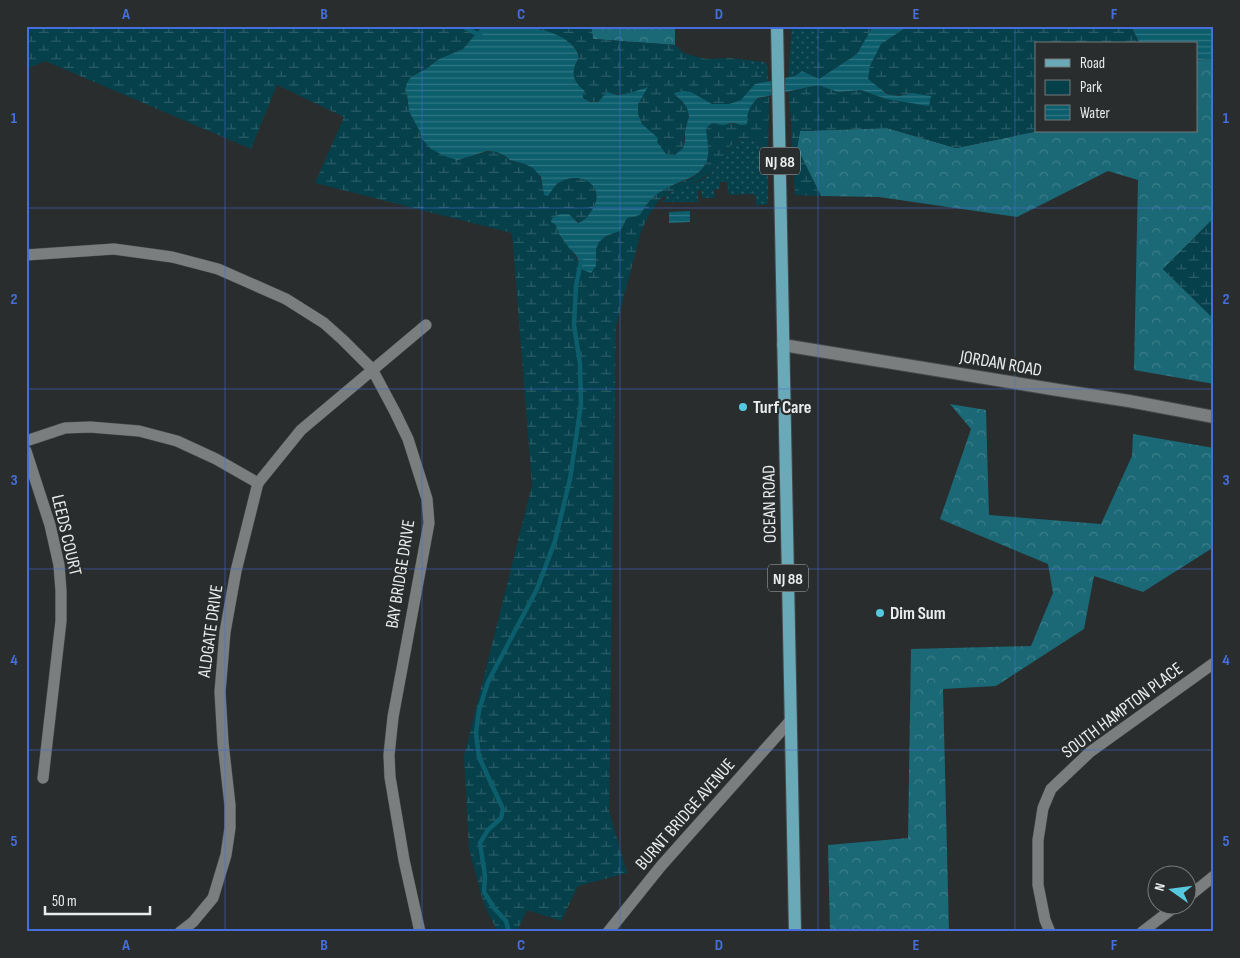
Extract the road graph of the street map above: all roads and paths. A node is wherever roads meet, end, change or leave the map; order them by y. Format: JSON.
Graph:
{"nodes":[{"id":1,"x":777,"y":26,"type":"edge"},
{"id":2,"x":26,"y":255,"type":"edge"},
{"id":3,"x":426,"y":325,"type":"dead end"},
{"id":4,"x":783,"y":345,"type":"junction"},
{"id":5,"x":372,"y":369,"type":"junction"},
{"id":6,"x":1214,"y":417,"type":"edge"},
{"id":7,"x":26,"y":441,"type":"edge"},
{"id":8,"x":26,"y":451,"type":"edge"},
{"id":9,"x":258,"y":484,"type":"junction"},
{"id":10,"x":1214,"y":663,"type":"edge"},
{"id":11,"x":790,"y":720,"type":"junction"},
{"id":12,"x":43,"y":778,"type":"dead end"},
{"id":13,"x":1214,"y":876,"type":"edge"},
{"id":14,"x":1198,"y":889,"type":"edge"},
{"id":15,"x":1163,"y":916,"type":"edge"},
{"id":16,"x":180,"y":932,"type":"edge"},
{"id":17,"x":420,"y":932,"type":"edge"},
{"id":18,"x":608,"y":932,"type":"edge"},
{"id":19,"x":795,"y":932,"type":"edge"},
{"id":20,"x":1050,"y":932,"type":"edge"},
{"id":21,"x":1142,"y":932,"type":"edge"}],
"edges":[{"from":1,"to":4,"type":"main road","name":"OCEAN ROAD","number":"NJ 88"},
{"from":2,"to":5,"type":"street","name":"BAY BRIDGE DRIVE"},
{"from":3,"to":5,"type":"street","name":"ALDGATE DRIVE"},
{"from":4,"to":6,"type":"street","name":"JORDAN ROAD"},
{"from":4,"to":11,"type":"main road","name":"OCEAN ROAD","number":"NJ 88"},
{"from":5,"to":9,"type":"street","name":"ALDGATE DRIVE"},
{"from":5,"to":17,"type":"street","name":"BAY BRIDGE DRIVE"},
{"from":7,"to":9,"type":"street"},
{"from":8,"to":12,"type":"street","name":"LEEDS COURT"},
{"from":9,"to":16,"type":"street","name":"ALDGATE DRIVE"},
{"from":10,"to":20,"type":"street","name":"SOUTH HAMPTON PLACE"},
{"from":11,"to":18,"type":"street","name":"BURNT BRIDGE AVENUE"},
{"from":11,"to":19,"type":"main road","name":"OCEAN ROAD","number":"NJ 88"},
{"from":13,"to":14,"type":"street"},
{"from":15,"to":21,"type":"street"}]}
